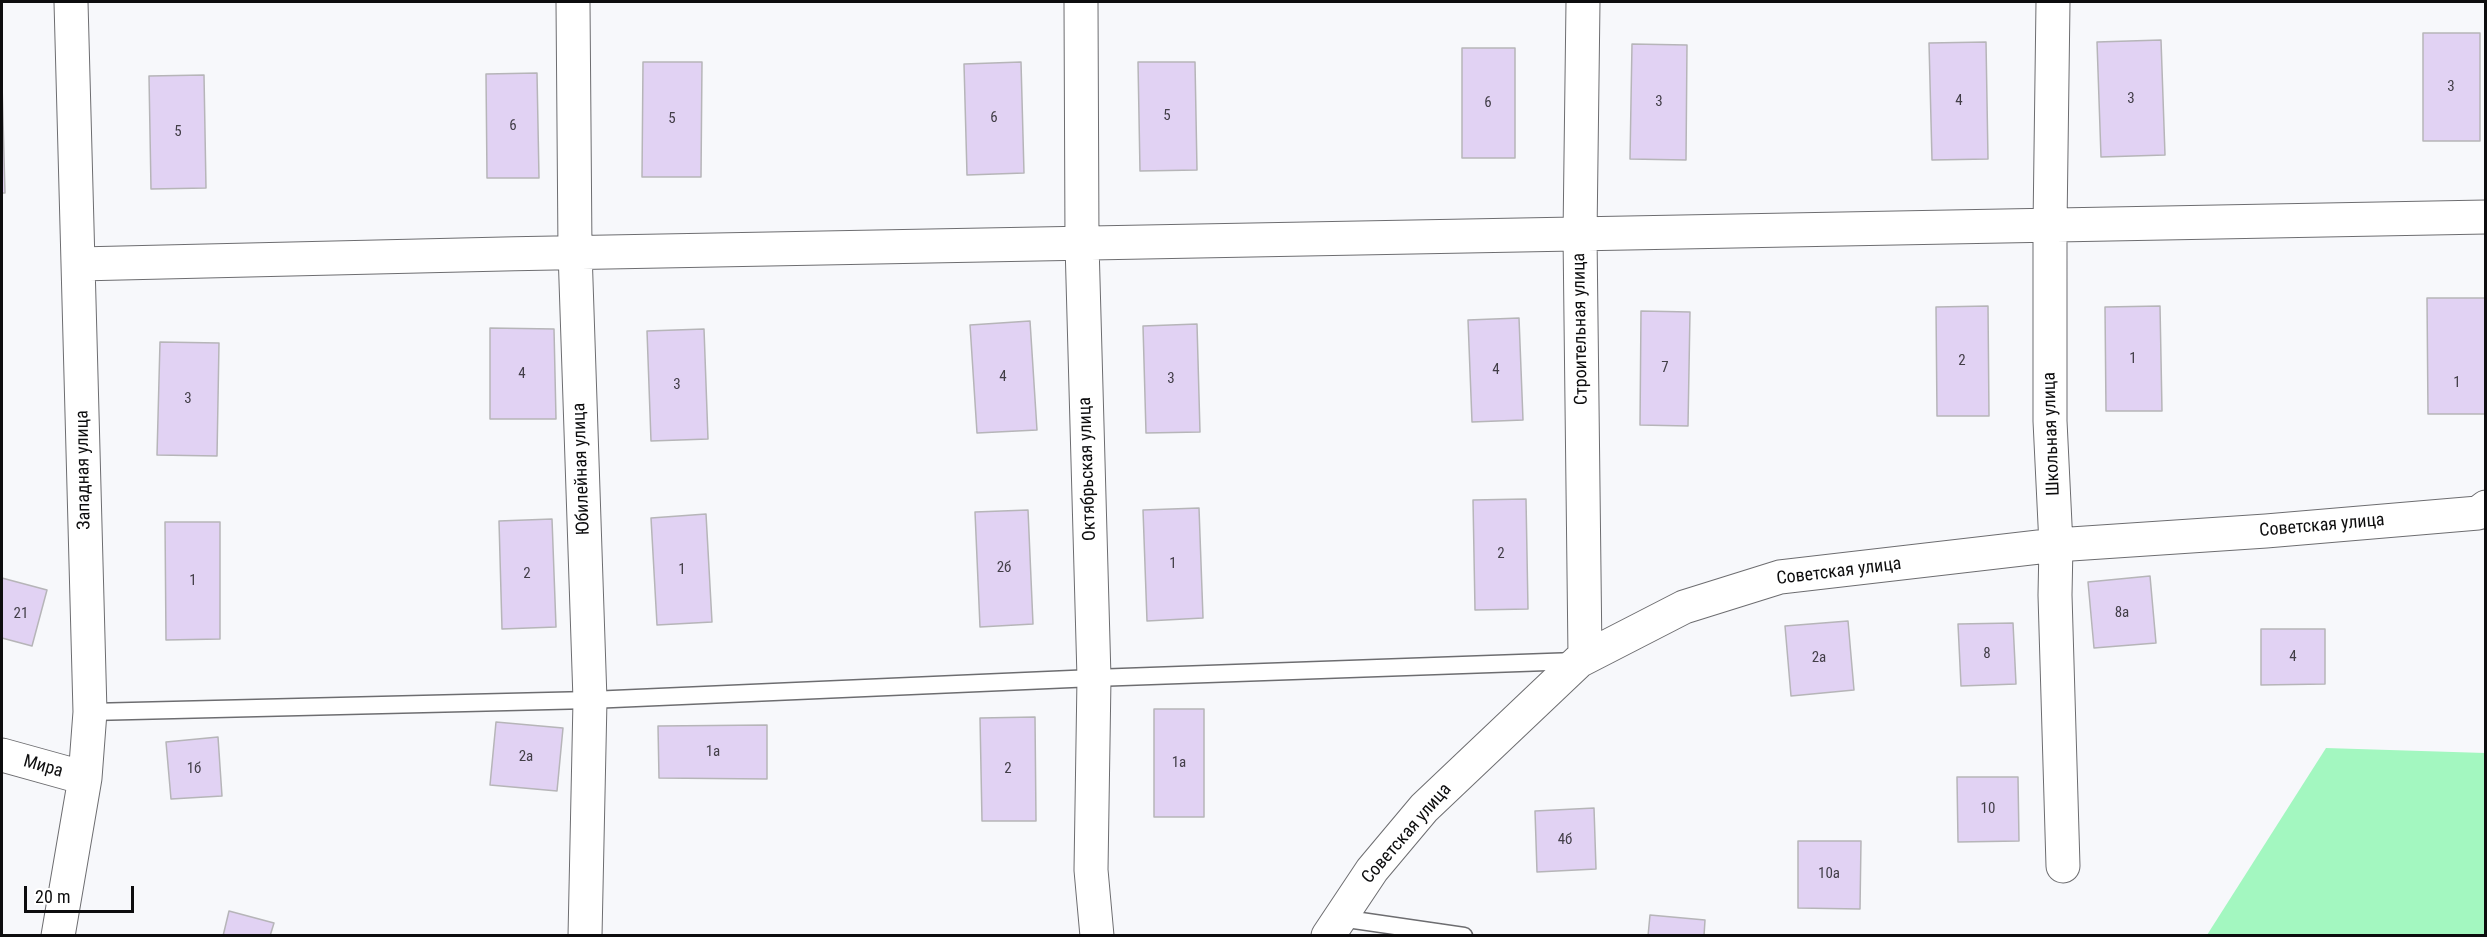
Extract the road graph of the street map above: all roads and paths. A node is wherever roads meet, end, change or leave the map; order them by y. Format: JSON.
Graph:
{"nodes":[{"id":1,"x":71,"y":2,"type":"edge"},
{"id":2,"x":573,"y":2,"type":"edge"},
{"id":3,"x":1082,"y":2,"type":"edge"},
{"id":4,"x":1583,"y":2,"type":"edge"},
{"id":5,"x":2054,"y":2,"type":"edge"},
{"id":6,"x":2486,"y":217,"type":"edge"},
{"id":7,"x":2050,"y":226,"type":"junction"},
{"id":8,"x":1580,"y":235,"type":"junction"},
{"id":9,"x":1082,"y":244,"type":"junction"},
{"id":10,"x":575,"y":251,"type":"junction"},
{"id":11,"x":79,"y":264,"type":"junction"},
{"id":12,"x":2486,"y":507,"type":"edge"},
{"id":13,"x":2056,"y":545,"type":"junction"},
{"id":14,"x":1582,"y":658,"type":"junction"},
{"id":15,"x":1094,"y":678,"type":"junction"},
{"id":16,"x":590,"y":700,"type":"junction"},
{"id":17,"x":90,"y":712,"type":"junction"},
{"id":18,"x":2,"y":755,"type":"edge"},
{"id":19,"x":86,"y":778,"type":"junction"},
{"id":20,"x":2063,"y":866,"type":"dead end"},
{"id":21,"x":1334,"y":927,"type":"edge"},
{"id":22,"x":58,"y":936,"type":"edge"},
{"id":23,"x":585,"y":936,"type":"edge"},
{"id":24,"x":1097,"y":936,"type":"edge"},
{"id":25,"x":1464,"y":936,"type":"edge"}],
"edges":[{"from":1,"to":11,"type":"street","name":"Западная улица"},
{"from":2,"to":10,"type":"street","name":"Юбилейная улица"},
{"from":3,"to":9,"type":"street","name":"Октябрьская улица"},
{"from":4,"to":8,"type":"street","name":"Строительная улица"},
{"from":5,"to":7,"type":"street","name":"Школьная улица"},
{"from":6,"to":7,"type":"street"},
{"from":7,"to":8,"type":"street"},
{"from":7,"to":13,"type":"street","name":"Школьная улица"},
{"from":8,"to":9,"type":"street"},
{"from":8,"to":14,"type":"street","name":"Строительная улица"},
{"from":9,"to":10,"type":"street"},
{"from":9,"to":15,"type":"street","name":"Октябрьская улица"},
{"from":10,"to":11,"type":"street"},
{"from":10,"to":16,"type":"street","name":"Юбилейная улица"},
{"from":11,"to":17,"type":"street","name":"Западная улица"},
{"from":12,"to":13,"type":"street","name":"Советская улица"},
{"from":13,"to":14,"type":"street","name":"Советская улица"},
{"from":13,"to":20,"type":"street","name":"Школьная улица"},
{"from":14,"to":15,"type":"lane"},
{"from":14,"to":21,"type":"street","name":"Советская улица"},
{"from":15,"to":16,"type":"lane"},
{"from":15,"to":24,"type":"street","name":"Октябрьская улица"},
{"from":16,"to":17,"type":"lane"},
{"from":16,"to":23,"type":"street","name":"Юбилейная улица"},
{"from":17,"to":19,"type":"street","name":"Западная улица"},
{"from":18,"to":19,"type":"street","name":"Мира"},
{"from":19,"to":22,"type":"street","name":"Западная улица"},
{"from":21,"to":25,"type":"lane"}]}
